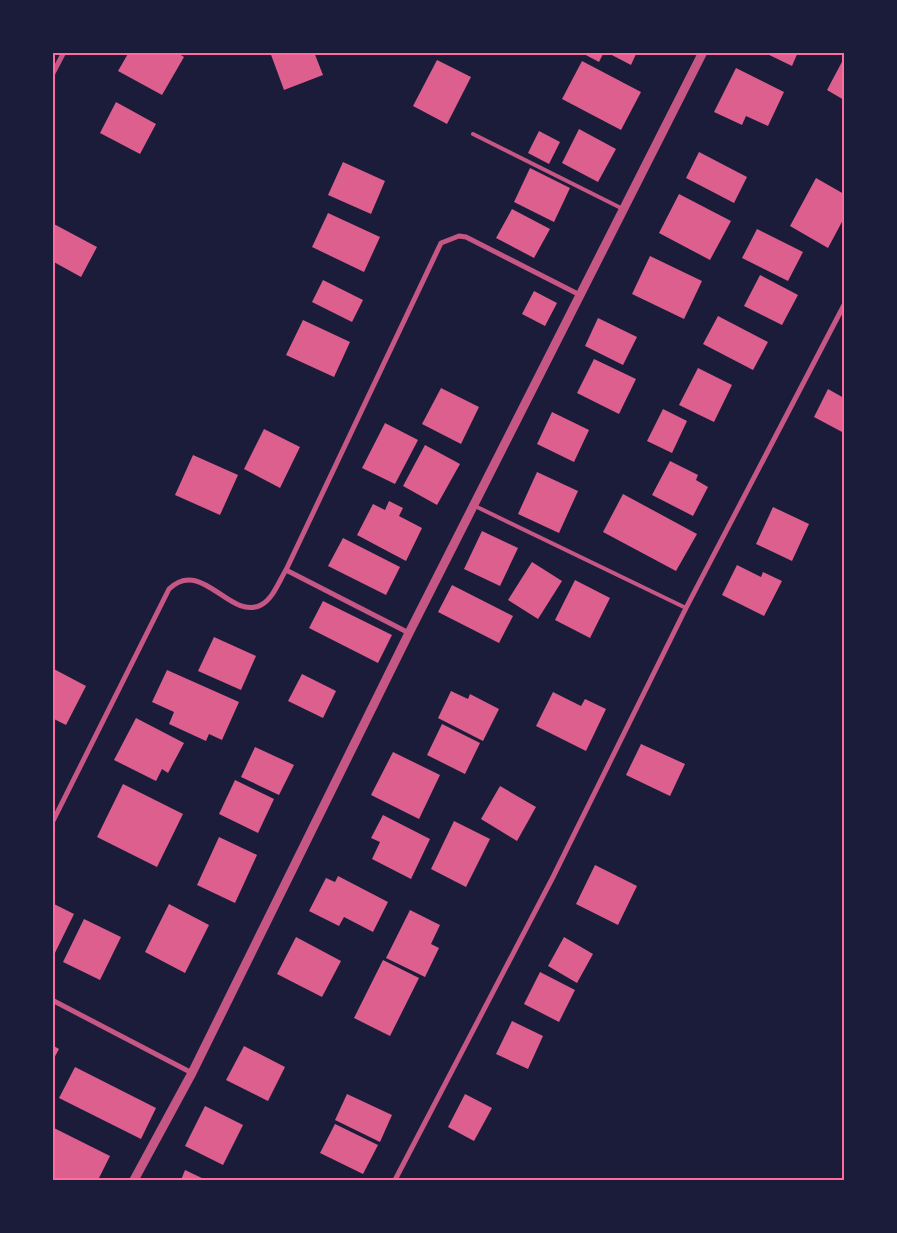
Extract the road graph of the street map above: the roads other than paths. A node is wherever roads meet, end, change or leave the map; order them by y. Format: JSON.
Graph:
{"nodes":[{"id":1,"x":64,"y":52,"type":"edge"},
{"id":2,"x":703,"y":52,"type":"edge"},
{"id":3,"x":52,"y":75,"type":"edge"},
{"id":4,"x":473,"y":134,"type":"dead end"},
{"id":5,"x":624,"y":210,"type":"junction"},
{"id":6,"x":580,"y":295,"type":"junction"},
{"id":7,"x":844,"y":305,"type":"edge"},
{"id":8,"x":475,"y":506,"type":"junction"},
{"id":9,"x":286,"y":570,"type":"junction"},
{"id":10,"x":686,"y":608,"type":"junction"},
{"id":11,"x":410,"y":633,"type":"junction"},
{"id":12,"x":52,"y":823,"type":"edge"},
{"id":13,"x":52,"y":1000,"type":"edge"},
{"id":14,"x":192,"y":1073,"type":"junction"},
{"id":15,"x":134,"y":1180,"type":"edge"},
{"id":16,"x":395,"y":1180,"type":"edge"}],
"edges":[{"from":1,"to":3,"type":"street"},
{"from":2,"to":5,"type":"street"},
{"from":4,"to":5,"type":"lane"},
{"from":5,"to":6,"type":"street"},
{"from":6,"to":8,"type":"street"},
{"from":6,"to":9,"type":"street"},
{"from":7,"to":10,"type":"street"},
{"from":8,"to":10,"type":"lane"},
{"from":8,"to":11,"type":"street"},
{"from":9,"to":11,"type":"street"},
{"from":9,"to":12,"type":"street"},
{"from":10,"to":16,"type":"street"},
{"from":11,"to":14,"type":"street"},
{"from":13,"to":14,"type":"street"},
{"from":14,"to":15,"type":"street"}]}
